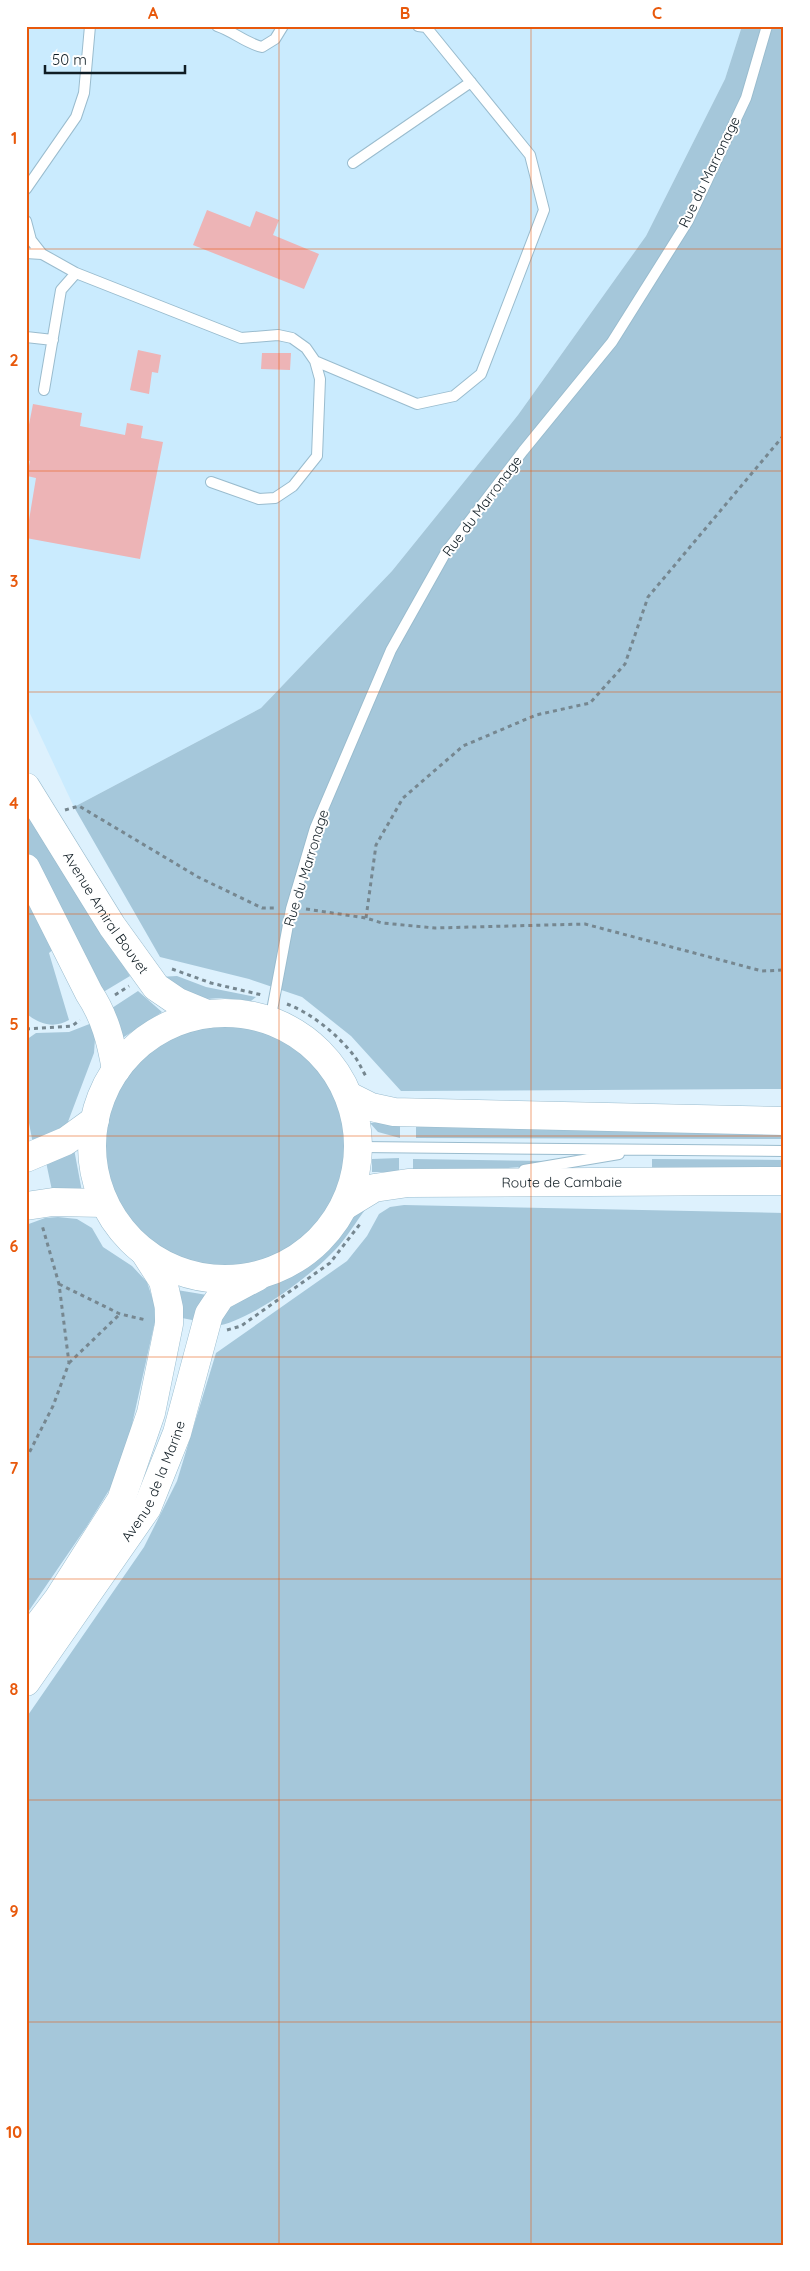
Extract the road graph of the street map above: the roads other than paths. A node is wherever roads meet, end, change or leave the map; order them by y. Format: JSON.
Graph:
{"nodes":[{"id":1,"x":90,"y":26,"type":"edge"},
{"id":2,"x":217,"y":26,"type":"edge"},
{"id":3,"x":283,"y":26,"type":"edge"},
{"id":4,"x":418,"y":26,"type":"edge"},
{"id":5,"x":767,"y":26,"type":"edge"},
{"id":6,"x":471,"y":82,"type":"junction"},
{"id":7,"x":353,"y":163,"type":"dead end"},
{"id":8,"x":26,"y":189,"type":"edge"},
{"id":9,"x":26,"y":220,"type":"edge"},
{"id":10,"x":26,"y":253,"type":"edge"},
{"id":11,"x":42,"y":254,"type":"junction"},
{"id":12,"x":76,"y":273,"type":"junction"},
{"id":13,"x":26,"y":337,"type":"edge"},
{"id":14,"x":52,"y":340,"type":"junction"},
{"id":15,"x":315,"y":361,"type":"junction"},
{"id":16,"x":44,"y":390,"type":"dead end"},
{"id":17,"x":211,"y":482,"type":"dead end"},
{"id":18,"x":26,"y":787,"type":"edge"},
{"id":19,"x":26,"y":868,"type":"edge"},
{"id":20,"x":207,"y":1014,"type":"junction"},
{"id":21,"x":270,"y":1021,"type":"junction"},
{"id":22,"x":116,"y":1070,"type":"junction"},
{"id":23,"x":360,"y":1089,"type":"junction"},
{"id":24,"x":95,"y":1120,"type":"junction"},
{"id":25,"x":784,"y":1121,"type":"edge"},
{"id":26,"x":359,"y":1147,"type":"junction"},
{"id":27,"x":642,"y":1150,"type":"junction"},
{"id":28,"x":784,"y":1151,"type":"edge"},
{"id":29,"x":26,"y":1158,"type":"edge"},
{"id":30,"x":784,"y":1182,"type":"edge"},
{"id":31,"x":408,"y":1183,"type":"junction"},
{"id":32,"x":104,"y":1203,"type":"junction"},
{"id":33,"x":355,"y":1211,"type":"junction"},
{"id":34,"x":34,"y":1215,"type":"edge"},
{"id":35,"x":145,"y":1253,"type":"junction"},
{"id":36,"x":257,"y":1277,"type":"junction"},
{"id":37,"x":26,"y":1641,"type":"edge"},
{"id":38,"x":26,"y":1682,"type":"edge"}],
"edges":[{"from":1,"to":8,"type":"lane"},
{"from":2,"to":3,"type":"lane"},
{"from":4,"to":6,"type":"lane"},
{"from":5,"to":21,"type":"lane","name":"Rue du Marronage"},
{"from":6,"to":7,"type":"lane"},
{"from":6,"to":15,"type":"lane"},
{"from":9,"to":11,"type":"lane"},
{"from":10,"to":11,"type":"lane"},
{"from":11,"to":12,"type":"lane"},
{"from":12,"to":14,"type":"lane"},
{"from":12,"to":15,"type":"lane"},
{"from":13,"to":14,"type":"lane"},
{"from":14,"to":16,"type":"lane"},
{"from":15,"to":17,"type":"lane"},
{"from":18,"to":20,"type":"main road","name":"Avenue Amiral Bouvet"},
{"from":19,"to":22,"type":"main road"},
{"from":20,"to":21,"type":"main road"},
{"from":20,"to":22,"type":"main road"},
{"from":21,"to":23,"type":"main road"},
{"from":22,"to":24,"type":"main road"},
{"from":23,"to":25,"type":"main road"},
{"from":23,"to":26,"type":"main road"},
{"from":24,"to":29,"type":"main road"},
{"from":24,"to":32,"type":"main road"},
{"from":26,"to":27,"type":"lane"},
{"from":26,"to":33,"type":"main road"},
{"from":27,"to":28,"type":"lane"},
{"from":27,"to":31,"type":"lane"},
{"from":30,"to":31,"type":"main road","name":"Route de Cambaie"},
{"from":31,"to":33,"type":"main road","name":"Route de Cambaie"},
{"from":32,"to":34,"type":"main road"},
{"from":32,"to":35,"type":"main road"},
{"from":33,"to":36,"type":"main road"},
{"from":35,"to":36,"type":"main road"},
{"from":35,"to":37,"type":"main road","name":"Avenue de la Marine"},
{"from":36,"to":38,"type":"main road","name":"Avenue de la Marine"}]}
